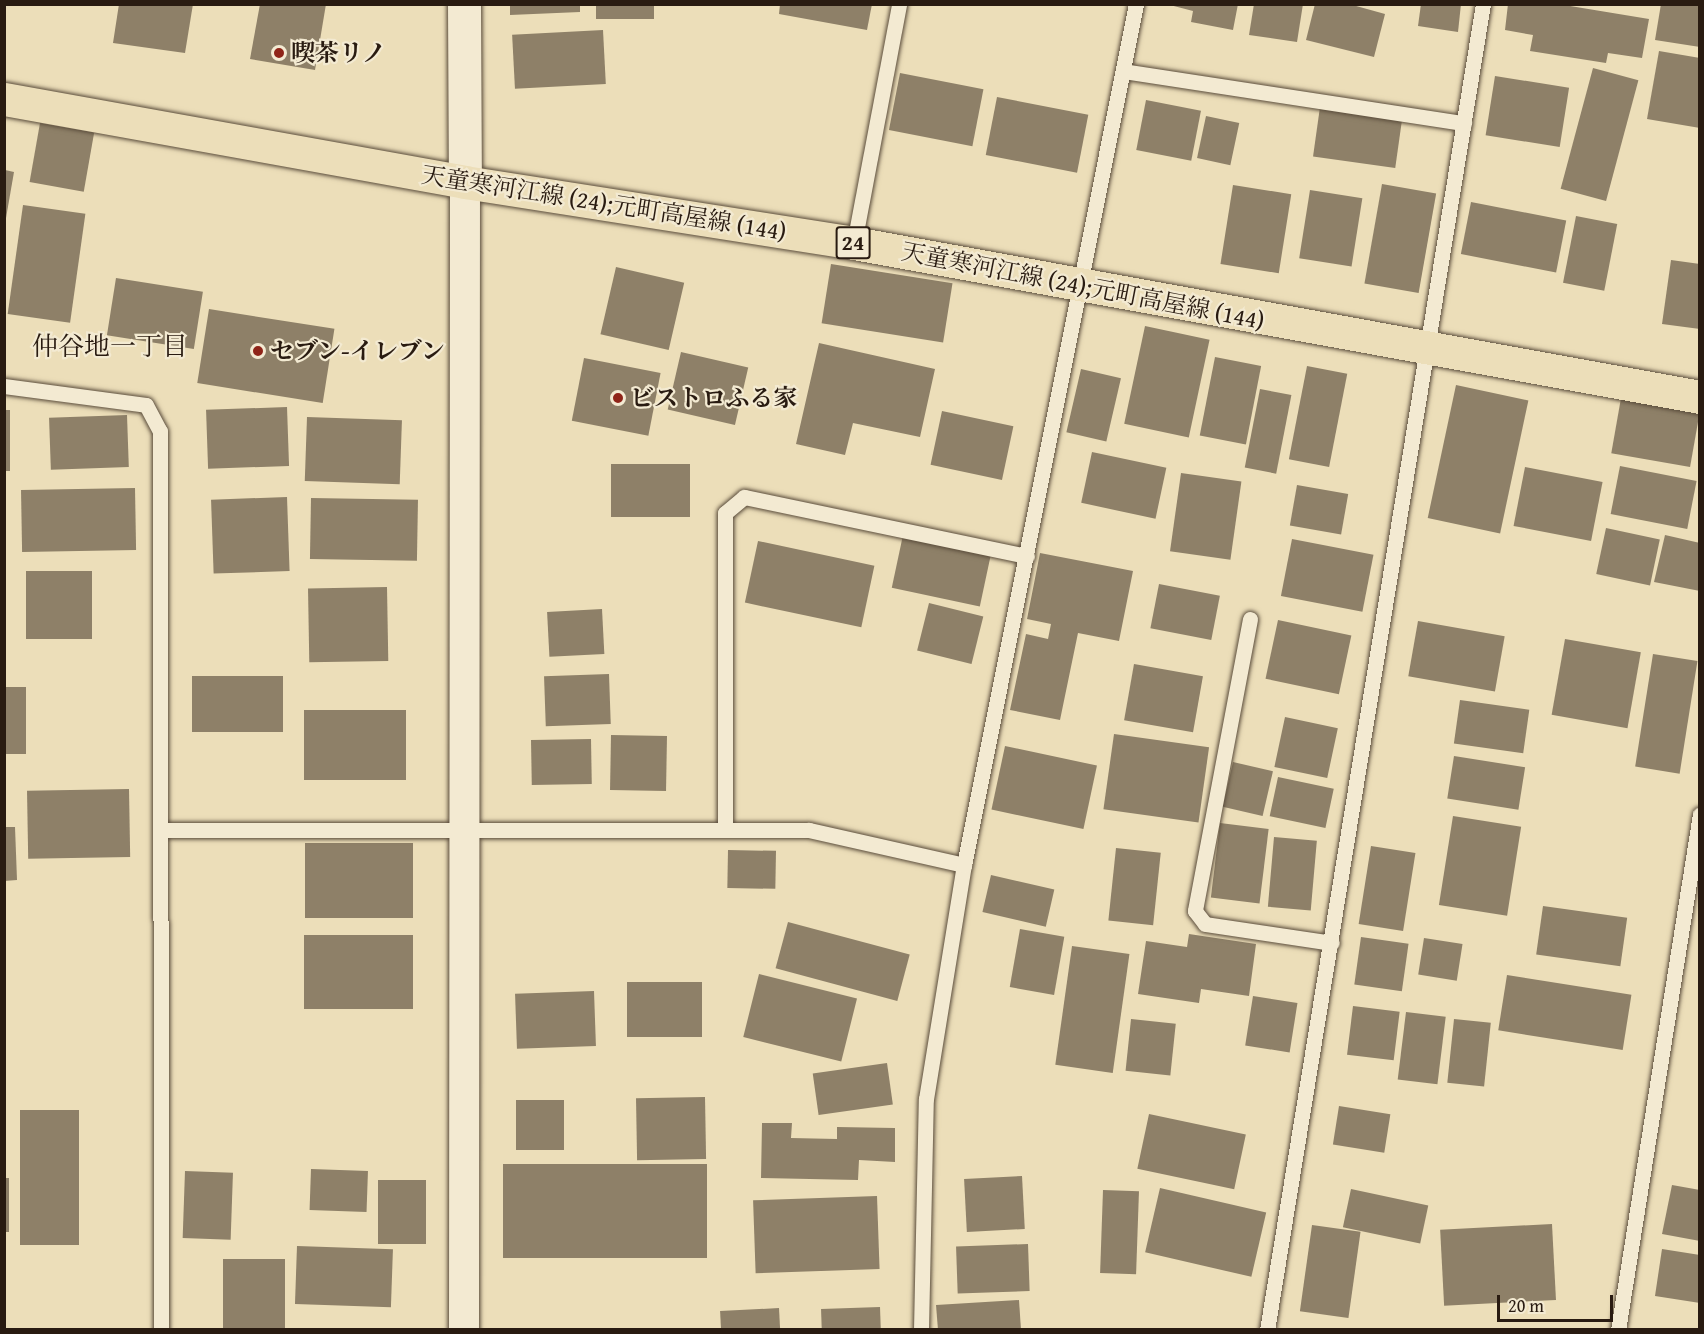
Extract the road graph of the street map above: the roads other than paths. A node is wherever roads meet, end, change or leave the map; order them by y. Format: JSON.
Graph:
{"nodes":[{"id":1,"x":464,"y":4,"type":"edge"},
{"id":2,"x":899,"y":4,"type":"edge"},
{"id":3,"x":1136,"y":4,"type":"edge"},
{"id":4,"x":1483,"y":4,"type":"edge"},
{"id":5,"x":1123,"y":71,"type":"junction"},
{"id":6,"x":4,"y":99,"type":"edge"},
{"id":7,"x":1464,"y":123,"type":"junction"},
{"id":8,"x":465,"y":182,"type":"junction"},
{"id":9,"x":854,"y":243,"type":"junction"},
{"id":10,"x":1080,"y":286,"type":"junction"},
{"id":11,"x":1428,"y":350,"type":"junction"},
{"id":12,"x":4,"y":386,"type":"edge"},
{"id":13,"x":1700,"y":397,"type":"edge"},
{"id":14,"x":1027,"y":556,"type":"junction"},
{"id":15,"x":1250,"y":619,"type":"dead end"},
{"id":16,"x":1700,"y":814,"type":"edge"},
{"id":17,"x":465,"y":828,"type":"junction"},
{"id":18,"x":163,"y":830,"type":"junction"},
{"id":19,"x":725,"y":830,"type":"junction"},
{"id":20,"x":964,"y":865,"type":"junction"},
{"id":21,"x":1332,"y":942,"type":"junction"},
{"id":22,"x":161,"y":1329,"type":"edge"},
{"id":23,"x":464,"y":1329,"type":"edge"},
{"id":24,"x":921,"y":1329,"type":"edge"},
{"id":25,"x":1268,"y":1329,"type":"edge"},
{"id":26,"x":1618,"y":1329,"type":"edge"}],
"edges":[{"from":1,"to":8,"type":"street"},
{"from":2,"to":9,"type":"lane"},
{"from":3,"to":5,"type":"lane"},
{"from":4,"to":7,"type":"lane"},
{"from":5,"to":7,"type":"lane"},
{"from":5,"to":10,"type":"lane"},
{"from":6,"to":8,"type":"main road","name":"天童寒河江線 (24);元町高屋線 (144)","number":"24"},
{"from":7,"to":11,"type":"lane"},
{"from":8,"to":9,"type":"main road","name":"天童寒河江線 (24);元町高屋線 (144)","number":"24"},
{"from":8,"to":17,"type":"street"},
{"from":9,"to":10,"type":"main road","name":"天童寒河江線 (24);元町高屋線 (144)","number":"24"},
{"from":10,"to":11,"type":"main road","name":"天童寒河江線 (24);元町高屋線 (144)","number":"24"},
{"from":10,"to":14,"type":"lane"},
{"from":11,"to":13,"type":"main road","name":"天童寒河江線 (24);元町高屋線 (144)","number":"24"},
{"from":11,"to":21,"type":"lane"},
{"from":12,"to":18,"type":"lane"},
{"from":14,"to":19,"type":"lane"},
{"from":14,"to":20,"type":"lane"},
{"from":15,"to":21,"type":"lane"},
{"from":16,"to":26,"type":"lane"},
{"from":17,"to":18,"type":"lane"},
{"from":17,"to":19,"type":"lane"},
{"from":17,"to":23,"type":"street"},
{"from":18,"to":22,"type":"lane"},
{"from":19,"to":20,"type":"lane"},
{"from":20,"to":24,"type":"lane"},
{"from":21,"to":25,"type":"lane"}]}
